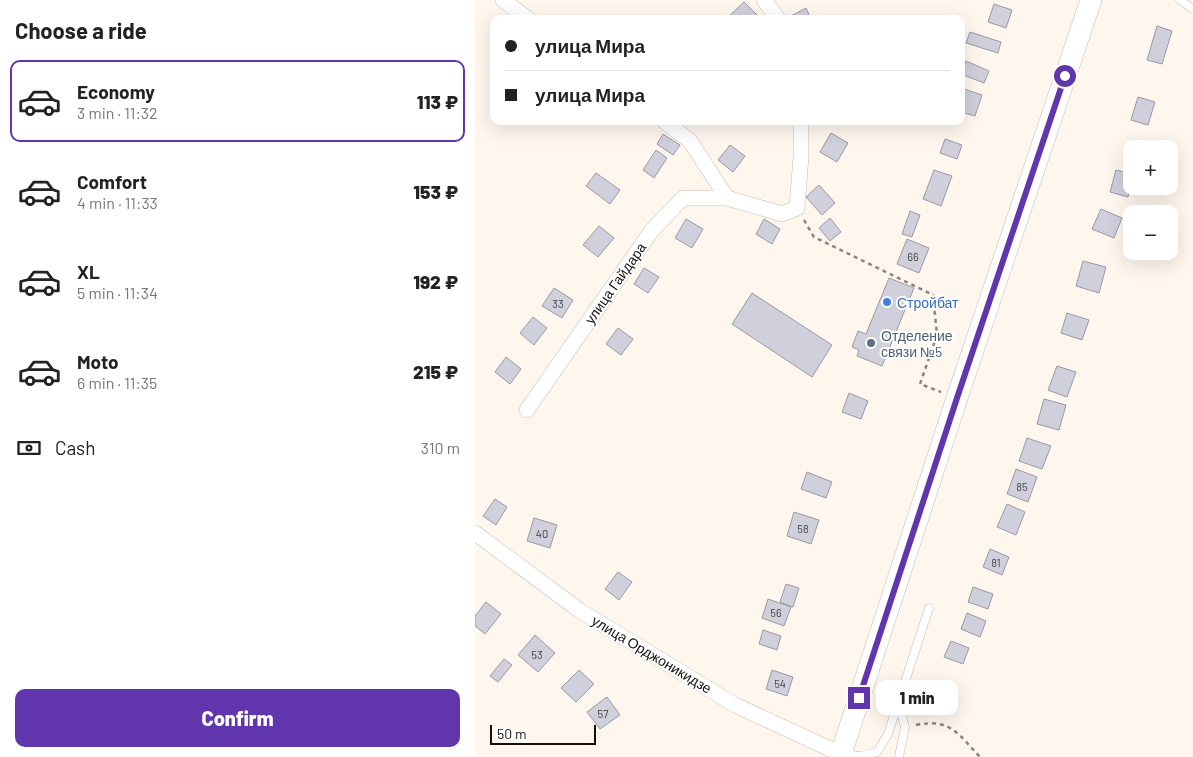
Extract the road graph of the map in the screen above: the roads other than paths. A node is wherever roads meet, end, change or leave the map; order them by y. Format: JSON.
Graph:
{"nodes":[{"id":1,"x":503,"y":0,"type":"edge"},
{"id":2,"x":764,"y":0,"type":"edge"},
{"id":3,"x":1091,"y":0,"type":"edge"},
{"id":4,"x":1180,"y":0,"type":"edge"},
{"id":5,"x":1193,"y":9,"type":"edge"},
{"id":6,"x":523,"y":15,"type":"edge"},
{"id":7,"x":774,"y":15,"type":"edge"},
{"id":8,"x":669,"y":125,"type":"edge"},
{"id":9,"x":801,"y":125,"type":"edge"},
{"id":10,"x":727,"y":198,"type":"junction"},
{"id":11,"x":527,"y":410,"type":"dead end"},
{"id":12,"x":475,"y":533,"type":"edge"},
{"id":13,"x":929,"y":608,"type":"dead end"},
{"id":14,"x":898,"y":703,"type":"junction"},
{"id":15,"x":841,"y":755,"type":"edge"},
{"id":16,"x":899,"y":757,"type":"edge"}],
"edges":[{"from":1,"to":6,"type":"street"},
{"from":2,"to":7,"type":"street"},
{"from":3,"to":15,"type":"main road"},
{"from":4,"to":5,"type":"lane"},
{"from":8,"to":10,"type":"street"},
{"from":9,"to":10,"type":"street","name":"улица Гайдара"},
{"from":10,"to":11,"type":"street","name":"улица Гайдара"},
{"from":12,"to":15,"type":"street","name":"улица Орджоникидзе"},
{"from":13,"to":14,"type":"lane"},
{"from":14,"to":15,"type":"lane"},
{"from":14,"to":16,"type":"lane"}]}
